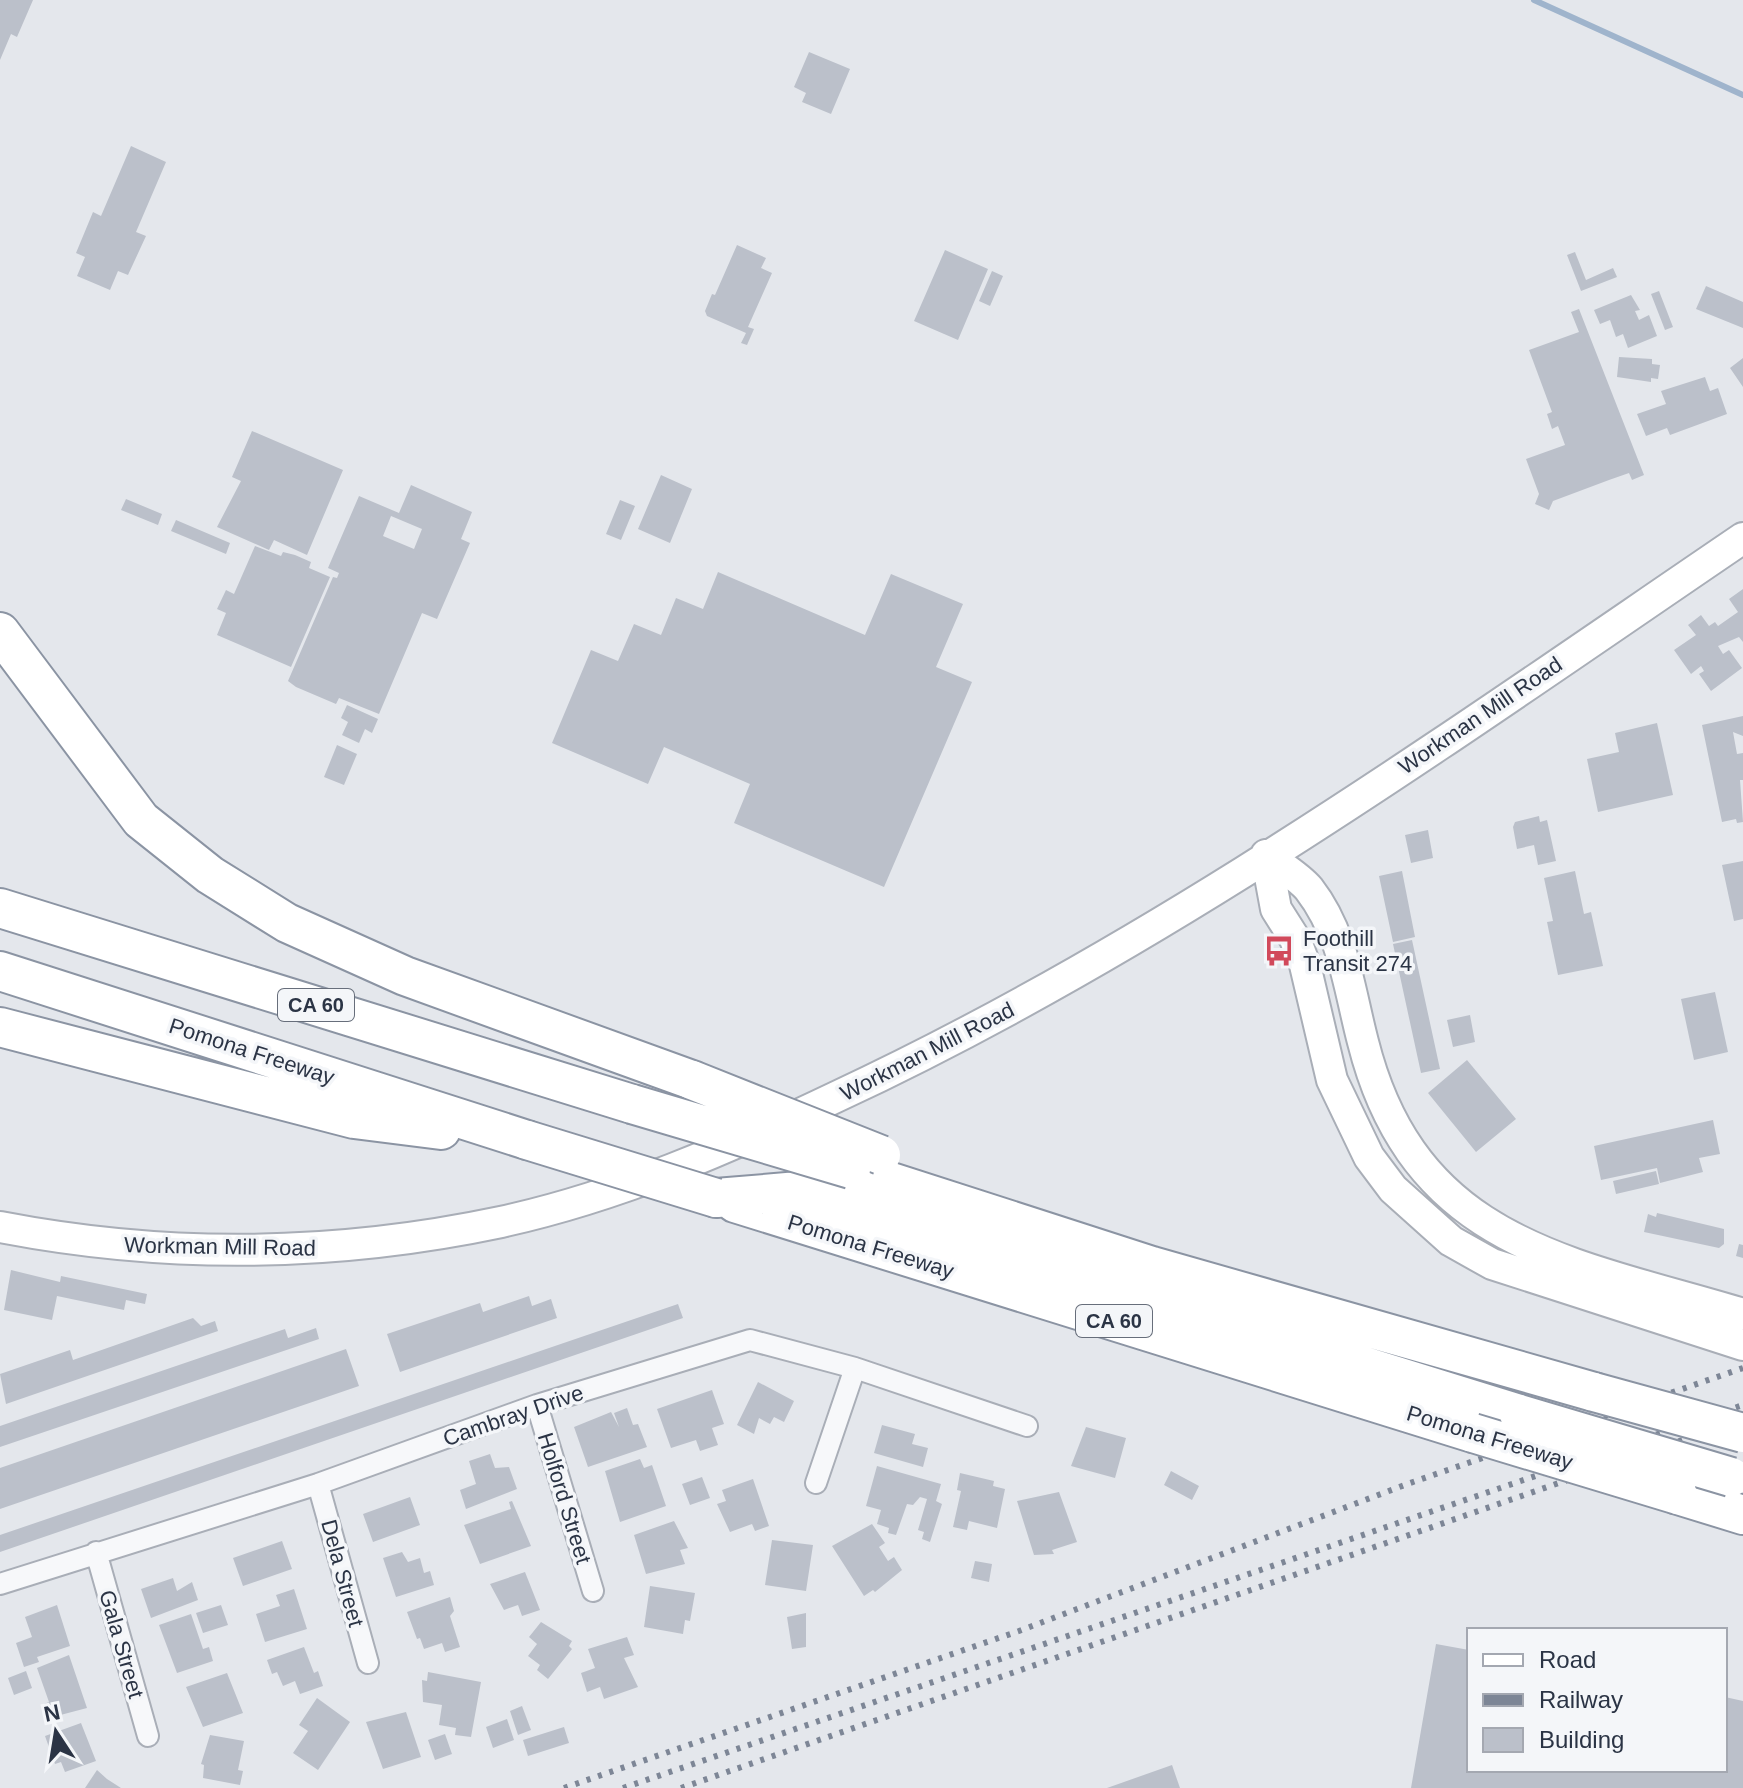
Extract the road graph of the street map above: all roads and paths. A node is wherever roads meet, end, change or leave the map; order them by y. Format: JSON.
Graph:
{"nodes":[{"id":1,"x":1743,"y":538,"type":"edge"},
{"id":2,"x":0,"y":601,"type":"edge"},
{"id":3,"x":0,"y":632,"type":"edge"},
{"id":4,"x":39,"y":683,"type":"junction"},
{"id":5,"x":1266,"y":855,"type":"junction"},
{"id":6,"x":0,"y":908,"type":"edge"},
{"id":7,"x":0,"y":971,"type":"edge"},
{"id":8,"x":0,"y":1027,"type":"edge"},
{"id":9,"x":527,"y":1140,"type":"junction"},
{"id":10,"x":866,"y":1162,"type":"junction"},
{"id":11,"x":716,"y":1198,"type":"junction"},
{"id":12,"x":0,"y":1227,"type":"edge"},
{"id":13,"x":1743,"y":1314,"type":"edge"},
{"id":14,"x":1734,"y":1342,"type":"edge"},
{"id":15,"x":855,"y":1368,"type":"junction"},
{"id":16,"x":537,"y":1405,"type":"junction"},
{"id":17,"x":1027,"y":1426,"type":"dead end"},
{"id":18,"x":1743,"y":1433,"type":"edge"},
{"id":19,"x":1737,"y":1479,"type":"edge"},
{"id":20,"x":816,"y":1483,"type":"dead end"},
{"id":21,"x":318,"y":1484,"type":"junction"},
{"id":22,"x":1743,"y":1515,"type":"edge"},
{"id":23,"x":96,"y":1552,"type":"junction"},
{"id":24,"x":0,"y":1584,"type":"edge"},
{"id":25,"x":593,"y":1591,"type":"dead end"},
{"id":26,"x":368,"y":1663,"type":"dead end"},
{"id":27,"x":148,"y":1736,"type":"dead end"}],
"edges":[{"from":1,"to":5,"type":"main road","name":"Workman Mill Road"},
{"from":2,"to":4,"type":"highway"},
{"from":3,"to":4,"type":"highway"},
{"from":4,"to":10,"type":"highway","bridge":true},
{"from":5,"to":12,"type":"main road","name":"Workman Mill Road"},
{"from":5,"to":13,"type":"main road"},
{"from":5,"to":14,"type":"main road"},
{"from":6,"to":10,"type":"highway","number":"CA 60","bridge":true},
{"from":7,"to":9,"type":"highway","name":"Pomona Freeway","number":"CA 60"},
{"from":8,"to":9,"type":"highway"},
{"from":9,"to":11,"type":"highway","name":"Pomona Freeway","number":"CA 60","bridge":true},
{"from":10,"to":18,"type":"highway","number":"CA 60","bridge":true},
{"from":11,"to":19,"type":"highway","bridge":true},
{"from":11,"to":22,"type":"highway","name":"Pomona Freeway","number":"CA 60","bridge":true},
{"from":15,"to":16,"type":"street","name":"Cambray Drive"},
{"from":15,"to":17,"type":"street","name":"Cambray Drive"},
{"from":15,"to":20,"type":"street"},
{"from":16,"to":21,"type":"street","name":"Cambray Drive"},
{"from":16,"to":25,"type":"street","name":"Holford Street"},
{"from":21,"to":23,"type":"street","name":"Cambray Drive"},
{"from":21,"to":26,"type":"street","name":"Dela Street"},
{"from":23,"to":24,"type":"street","name":"Cambray Drive"},
{"from":23,"to":27,"type":"street","name":"Gala Street"}]}
